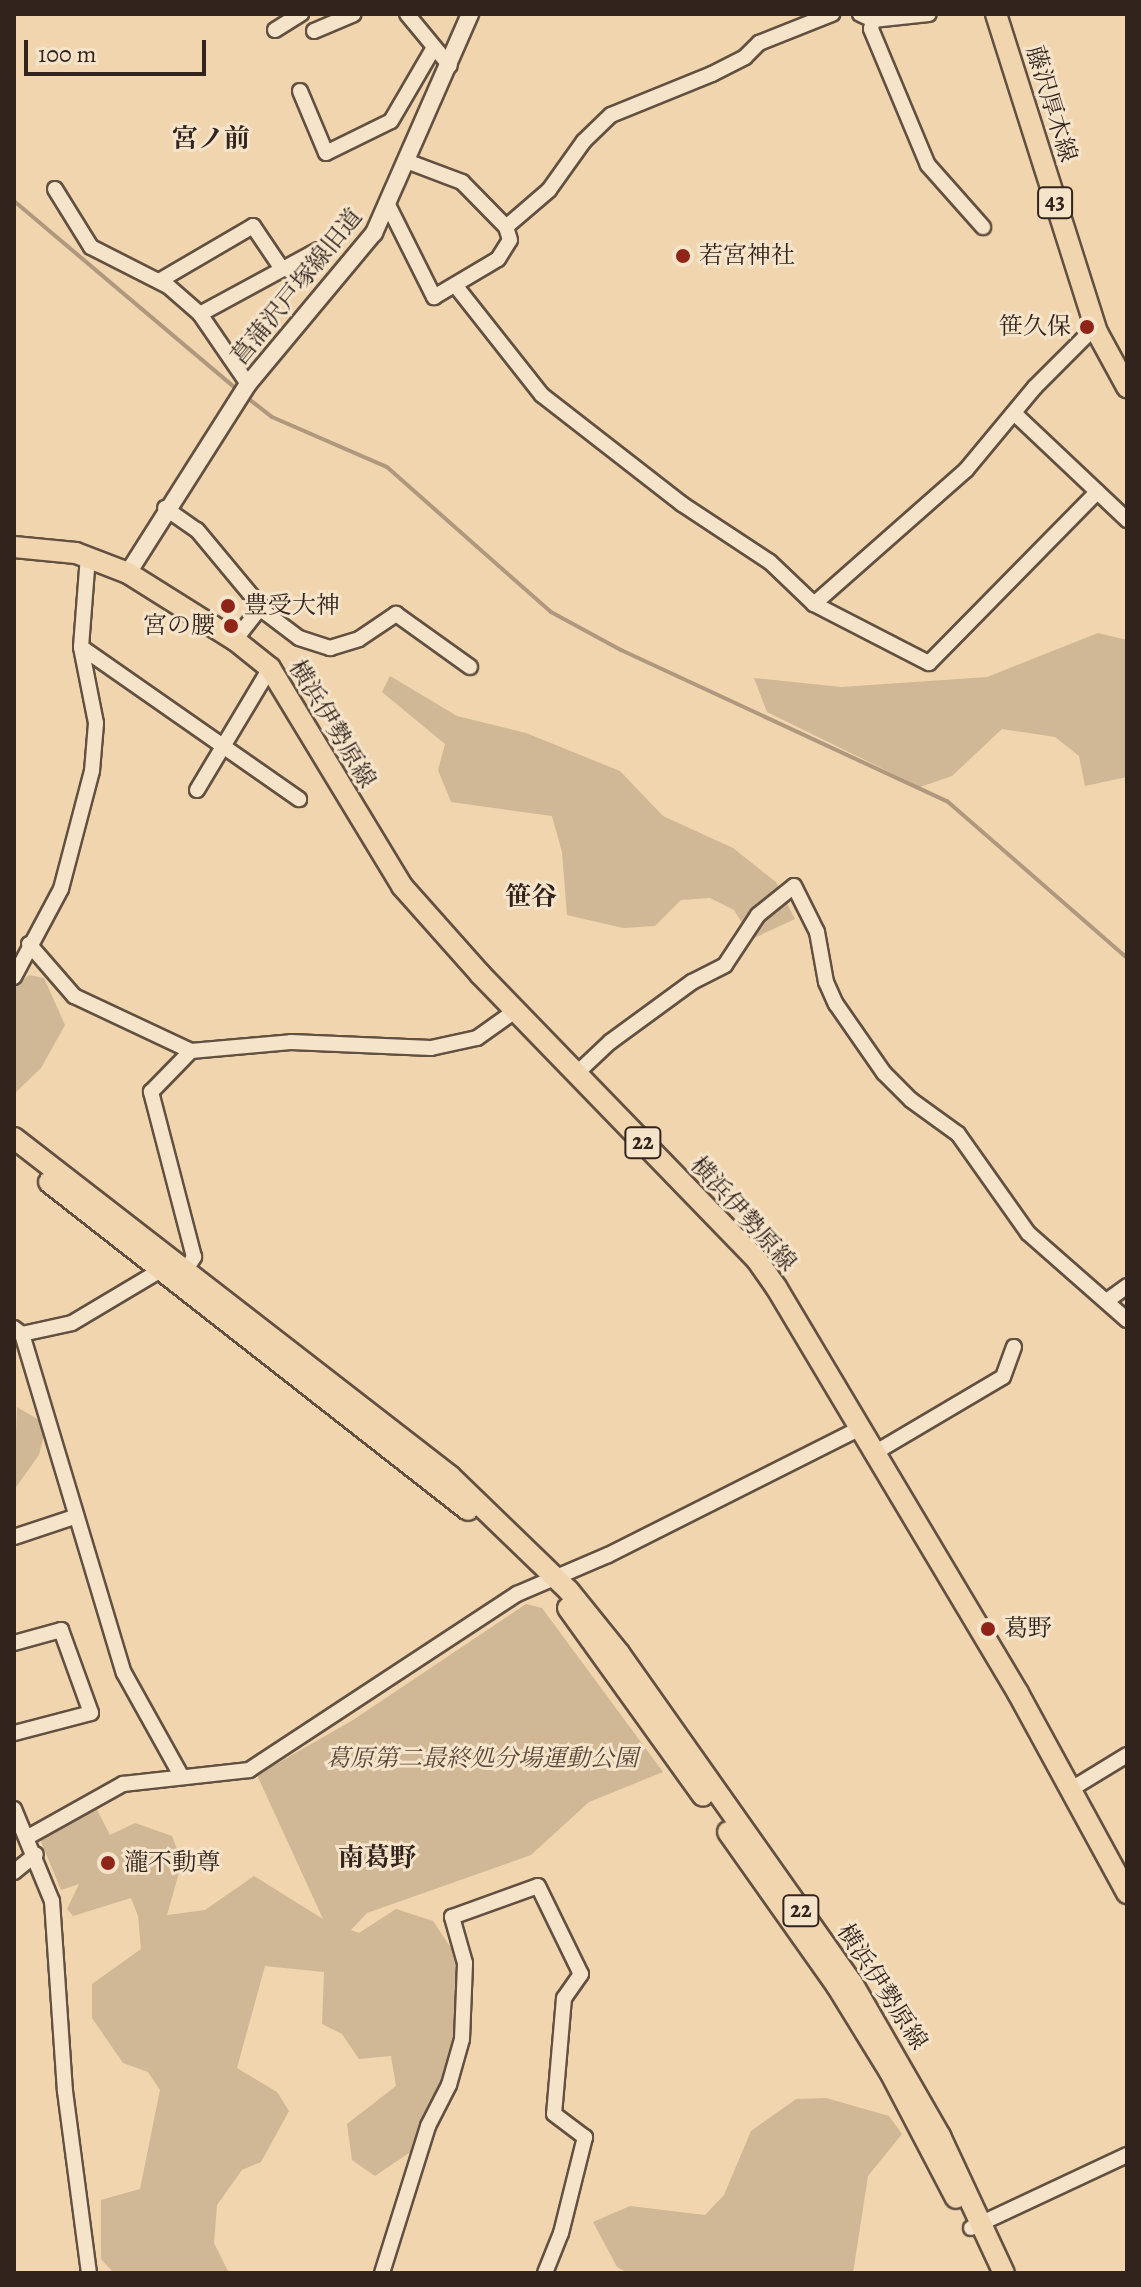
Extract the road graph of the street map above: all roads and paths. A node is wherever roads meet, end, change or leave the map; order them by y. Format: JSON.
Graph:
{"nodes":[{"id":1,"x":301,"y":14,"type":"edge"},
{"id":2,"x":354,"y":14,"type":"edge"},
{"id":3,"x":407,"y":14,"type":"edge"},
{"id":4,"x":470,"y":14,"type":"edge"},
{"id":5,"x":832,"y":14,"type":"edge"},
{"id":6,"x":929,"y":14,"type":"edge"},
{"id":7,"x":996,"y":14,"type":"edge"},
{"id":8,"x":866,"y":17,"type":"edge"},
{"id":9,"x":275,"y":30,"type":"dead end"},
{"id":10,"x":314,"y":31,"type":"dead end"},
{"id":11,"x":433,"y":49,"type":"junction"},
{"id":12,"x":450,"y":66,"type":"junction"},
{"id":13,"x":300,"y":91,"type":"dead end"},
{"id":14,"x":409,"y":162,"type":"junction"},
{"id":15,"x":55,"y":189,"type":"dead end"},
{"id":16,"x":389,"y":207,"type":"junction"},
{"id":17,"x":506,"y":227,"type":"junction"},
{"id":18,"x":983,"y":227,"type":"dead end"},
{"id":19,"x":318,"y":250,"type":"dead end"},
{"id":20,"x":282,"y":269,"type":"junction"},
{"id":21,"x":159,"y":281,"type":"junction"},
{"id":22,"x":455,"y":285,"type":"junction"},
{"id":23,"x":200,"y":314,"type":"junction"},
{"id":24,"x":1095,"y":327,"type":"junction"},
{"id":25,"x":1127,"y":387,"type":"edge"},
{"id":26,"x":244,"y":390,"type":"junction"},
{"id":27,"x":1014,"y":413,"type":"junction"},
{"id":28,"x":1097,"y":492,"type":"junction"},
{"id":29,"x":165,"y":508,"type":"junction"},
{"id":30,"x":1127,"y":520,"type":"edge"},
{"id":31,"x":14,"y":547,"type":"edge"},
{"id":32,"x":88,"y":556,"type":"junction"},
{"id":33,"x":128,"y":573,"type":"junction"},
{"id":34,"x":814,"y":604,"type":"junction"},
{"id":35,"x":261,"y":607,"type":"junction"},
{"id":36,"x":235,"y":640,"type":"junction"},
{"id":37,"x":81,"y":647,"type":"junction"},
{"id":38,"x":470,"y":667,"type":"dead end"},
{"id":39,"x":270,"y":668,"type":"junction"},
{"id":40,"x":227,"y":747,"type":"junction"},
{"id":41,"x":197,"y":790,"type":"dead end"},
{"id":42,"x":299,"y":799,"type":"dead end"},
{"id":43,"x":29,"y":944,"type":"junction"},
{"id":44,"x":14,"y":977,"type":"edge"},
{"id":45,"x":515,"y":1011,"type":"junction"},
{"id":46,"x":191,"y":1051,"type":"junction"},
{"id":47,"x":576,"y":1074,"type":"junction"},
{"id":48,"x":14,"y":1138,"type":"edge"},
{"id":49,"x":14,"y":1155,"type":"edge"},
{"id":50,"x":161,"y":1270,"type":"junction"},
{"id":51,"x":185,"y":1271,"type":"junction"},
{"id":52,"x":1127,"y":1286,"type":"edge"},
{"id":53,"x":1108,"y":1300,"type":"junction"},
{"id":54,"x":1127,"y":1320,"type":"edge"},
{"id":55,"x":18,"y":1331,"type":"edge"},
{"id":56,"x":1014,"y":1347,"type":"dead end"},
{"id":57,"x":862,"y":1427,"type":"junction"},
{"id":58,"x":876,"y":1452,"type":"junction"},
{"id":59,"x":74,"y":1517,"type":"junction"},
{"id":60,"x":14,"y":1537,"type":"edge"},
{"id":61,"x":550,"y":1579,"type":"junction"},
{"id":62,"x":14,"y":1643,"type":"edge"},
{"id":63,"x":14,"y":1733,"type":"edge"},
{"id":64,"x":1127,"y":1755,"type":"edge"},
{"id":65,"x":182,"y":1777,"type":"junction"},
{"id":66,"x":1073,"y":1788,"type":"junction"},
{"id":67,"x":14,"y":1809,"type":"edge"},
{"id":68,"x":28,"y":1837,"type":"junction"},
{"id":69,"x":36,"y":1854,"type":"junction"},
{"id":70,"x":14,"y":1872,"type":"edge"},
{"id":71,"x":1127,"y":1893,"type":"edge"},
{"id":72,"x":1127,"y":2155,"type":"edge"},
{"id":73,"x":976,"y":2226,"type":"junction"},
{"id":74,"x":89,"y":2273,"type":"edge"},
{"id":75,"x":382,"y":2273,"type":"edge"},
{"id":76,"x":545,"y":2273,"type":"edge"},
{"id":77,"x":992,"y":2273,"type":"edge"},
{"id":78,"x":1004,"y":2273,"type":"edge"}],
"edges":[{"from":1,"to":9,"type":"street"},
{"from":2,"to":10,"type":"street"},
{"from":3,"to":11,"type":"street"},
{"from":4,"to":12,"type":"street","name":"菖蒲沢戸塚線旧道"},
{"from":5,"to":17,"type":"street"},
{"from":6,"to":8,"type":"street"},
{"from":7,"to":24,"type":"main road","name":"藤沢厚木線","number":"43"},
{"from":8,"to":18,"type":"street"},
{"from":11,"to":12,"type":"street"},
{"from":11,"to":13,"type":"street"},
{"from":12,"to":14,"type":"street","name":"菖蒲沢戸塚線旧道"},
{"from":14,"to":16,"type":"street","name":"菖蒲沢戸塚線旧道"},
{"from":14,"to":17,"type":"street"},
{"from":15,"to":21,"type":"street"},
{"from":16,"to":22,"type":"street"},
{"from":16,"to":26,"type":"street","name":"菖蒲沢戸塚線旧道"},
{"from":17,"to":22,"type":"street"},
{"from":19,"to":20,"type":"street"},
{"from":20,"to":21,"type":"street"},
{"from":20,"to":23,"type":"street"},
{"from":21,"to":23,"type":"street"},
{"from":22,"to":34,"type":"street"},
{"from":23,"to":26,"type":"street"},
{"from":24,"to":25,"type":"main road","name":"藤沢厚木線","number":"43"},
{"from":24,"to":27,"type":"street"},
{"from":26,"to":29,"type":"street","name":"菖蒲沢戸塚線旧道"},
{"from":27,"to":28,"type":"street"},
{"from":27,"to":34,"type":"street"},
{"from":28,"to":30,"type":"street"},
{"from":28,"to":34,"type":"street"},
{"from":29,"to":33,"type":"street","name":"菖蒲沢戸塚線旧道"},
{"from":29,"to":35,"type":"street"},
{"from":31,"to":32,"type":"main road","name":"横浜伊勢原線","number":"22"},
{"from":32,"to":33,"type":"main road","name":"横浜伊勢原線","number":"22"},
{"from":32,"to":37,"type":"street"},
{"from":33,"to":36,"type":"main road","name":"横浜伊勢原線","number":"22"},
{"from":35,"to":36,"type":"street"},
{"from":35,"to":38,"type":"street"},
{"from":36,"to":39,"type":"main road","name":"横浜伊勢原線","number":"22"},
{"from":37,"to":40,"type":"street"},
{"from":37,"to":43,"type":"street"},
{"from":39,"to":40,"type":"street"},
{"from":39,"to":45,"type":"main road","name":"横浜伊勢原線","number":"22"},
{"from":40,"to":41,"type":"street"},
{"from":40,"to":42,"type":"street"},
{"from":43,"to":44,"type":"street"},
{"from":43,"to":46,"type":"street"},
{"from":45,"to":46,"type":"street"},
{"from":45,"to":47,"type":"main road","name":"横浜伊勢原線","number":"22"},
{"from":46,"to":51,"type":"street"},
{"from":47,"to":53,"type":"street"},
{"from":47,"to":57,"type":"main road","name":"横浜伊勢原線","number":"22"},
{"from":48,"to":51,"type":"main road","name":"横浜伊勢原線","number":"22"},
{"from":49,"to":50,"type":"main road","name":"横浜伊勢原線","number":"22"},
{"from":50,"to":55,"type":"street"},
{"from":50,"to":61,"type":"main road","name":"横浜伊勢原線","number":"22"},
{"from":51,"to":61,"type":"main road","name":"横浜伊勢原線","number":"22"},
{"from":52,"to":53,"type":"street"},
{"from":53,"to":54,"type":"street"},
{"from":55,"to":59,"type":"street"},
{"from":56,"to":58,"type":"street"},
{"from":57,"to":58,"type":"main road","name":"横浜伊勢原線","number":"22"},
{"from":57,"to":61,"type":"street"},
{"from":58,"to":66,"type":"main road","name":"横浜伊勢原線","number":"22"},
{"from":59,"to":60,"type":"street"},
{"from":59,"to":65,"type":"street"},
{"from":61,"to":65,"type":"street"},
{"from":61,"to":73,"type":"main road","name":"横浜伊勢原線","number":"22"},
{"from":62,"to":63,"type":"street"},
{"from":64,"to":66,"type":"street"},
{"from":65,"to":68,"type":"street"},
{"from":66,"to":71,"type":"main road","name":"横浜伊勢原線","number":"22"},
{"from":67,"to":68,"type":"street"},
{"from":68,"to":69,"type":"street"},
{"from":69,"to":70,"type":"street"},
{"from":69,"to":74,"type":"street"},
{"from":72,"to":73,"type":"street"},
{"from":73,"to":77,"type":"main road","name":"横浜伊勢原線","number":"22"},
{"from":73,"to":78,"type":"main road","name":"横浜伊勢原線","number":"22"},
{"from":75,"to":76,"type":"street"}]}
